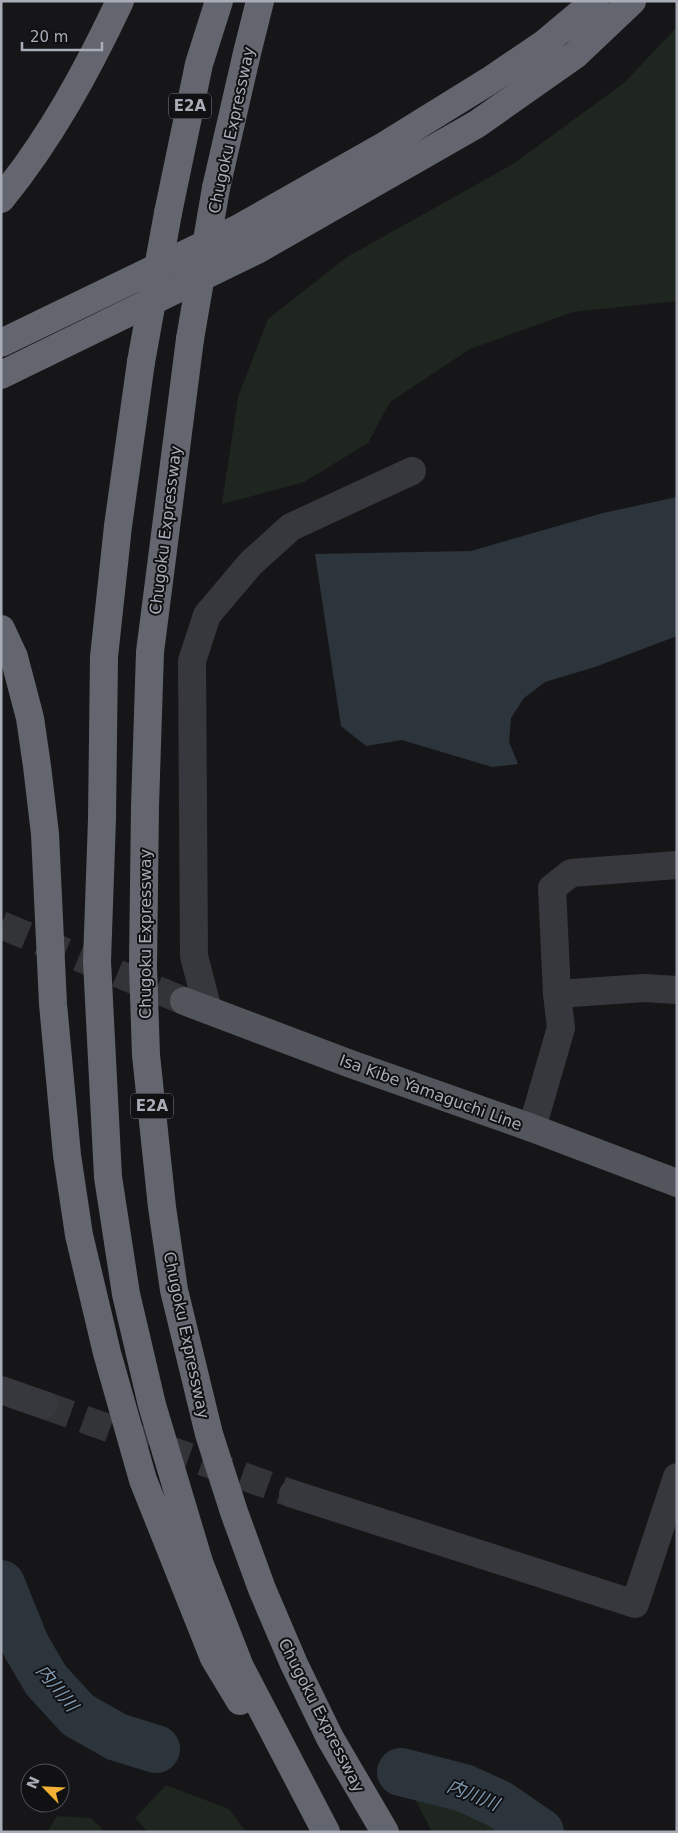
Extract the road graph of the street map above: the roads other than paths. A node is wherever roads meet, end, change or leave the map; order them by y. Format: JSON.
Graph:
{"nodes":[{"id":1,"x":120,"y":1,"type":"edge"},
{"id":2,"x":219,"y":1,"type":"edge"},
{"id":3,"x":260,"y":1,"type":"edge"},
{"id":4,"x":595,"y":1,"type":"edge"},
{"id":5,"x":632,"y":1,"type":"edge"},
{"id":6,"x":1,"y":199,"type":"edge"},
{"id":7,"x":1,"y":343,"type":"edge"},
{"id":8,"x":1,"y":375,"type":"edge"},
{"id":9,"x":412,"y":471,"type":"dead end"},
{"id":10,"x":1,"y":629,"type":"edge"},
{"id":11,"x":677,"y":865,"type":"edge"},
{"id":12,"x":677,"y":990,"type":"edge"},
{"id":13,"x":557,"y":994,"type":"junction"},
{"id":14,"x":196,"y":1006,"type":"joint"},
{"id":15,"x":532,"y":1128,"type":"junction"},
{"id":16,"x":677,"y":1183,"type":"edge"},
{"id":17,"x":1,"y":1390,"type":"edge"},
{"id":18,"x":44,"y":1405,"type":"tunnel mouth"},
{"id":19,"x":677,"y":1477,"type":"edge"},
{"id":20,"x":293,"y":1494,"type":"tunnel mouth"},
{"id":21,"x":322,"y":1832,"type":"edge"},
{"id":22,"x":326,"y":1832,"type":"edge"},
{"id":23,"x":385,"y":1832,"type":"edge"}],
"edges":[{"from":1,"to":6,"type":"highway"},
{"from":2,"to":22,"type":"highway","number":"E2A","bridge":true},
{"from":3,"to":23,"type":"highway","name":"Chugoku Expressway","number":"E2A","bridge":true},
{"from":4,"to":7,"type":"highway"},
{"from":5,"to":8,"type":"highway"},
{"from":9,"to":14,"type":"street"},
{"from":10,"to":21,"type":"highway"},
{"from":11,"to":13,"type":"street"},
{"from":12,"to":13,"type":"street"},
{"from":13,"to":15,"type":"street"},
{"from":14,"to":15,"type":"main road","name":"Isa Kibe Yamaguchi Line"},
{"from":15,"to":16,"type":"main road","name":"Isa Kibe Yamaguchi Line"},
{"from":17,"to":18,"type":"street"},
{"from":19,"to":20,"type":"street"}]}
